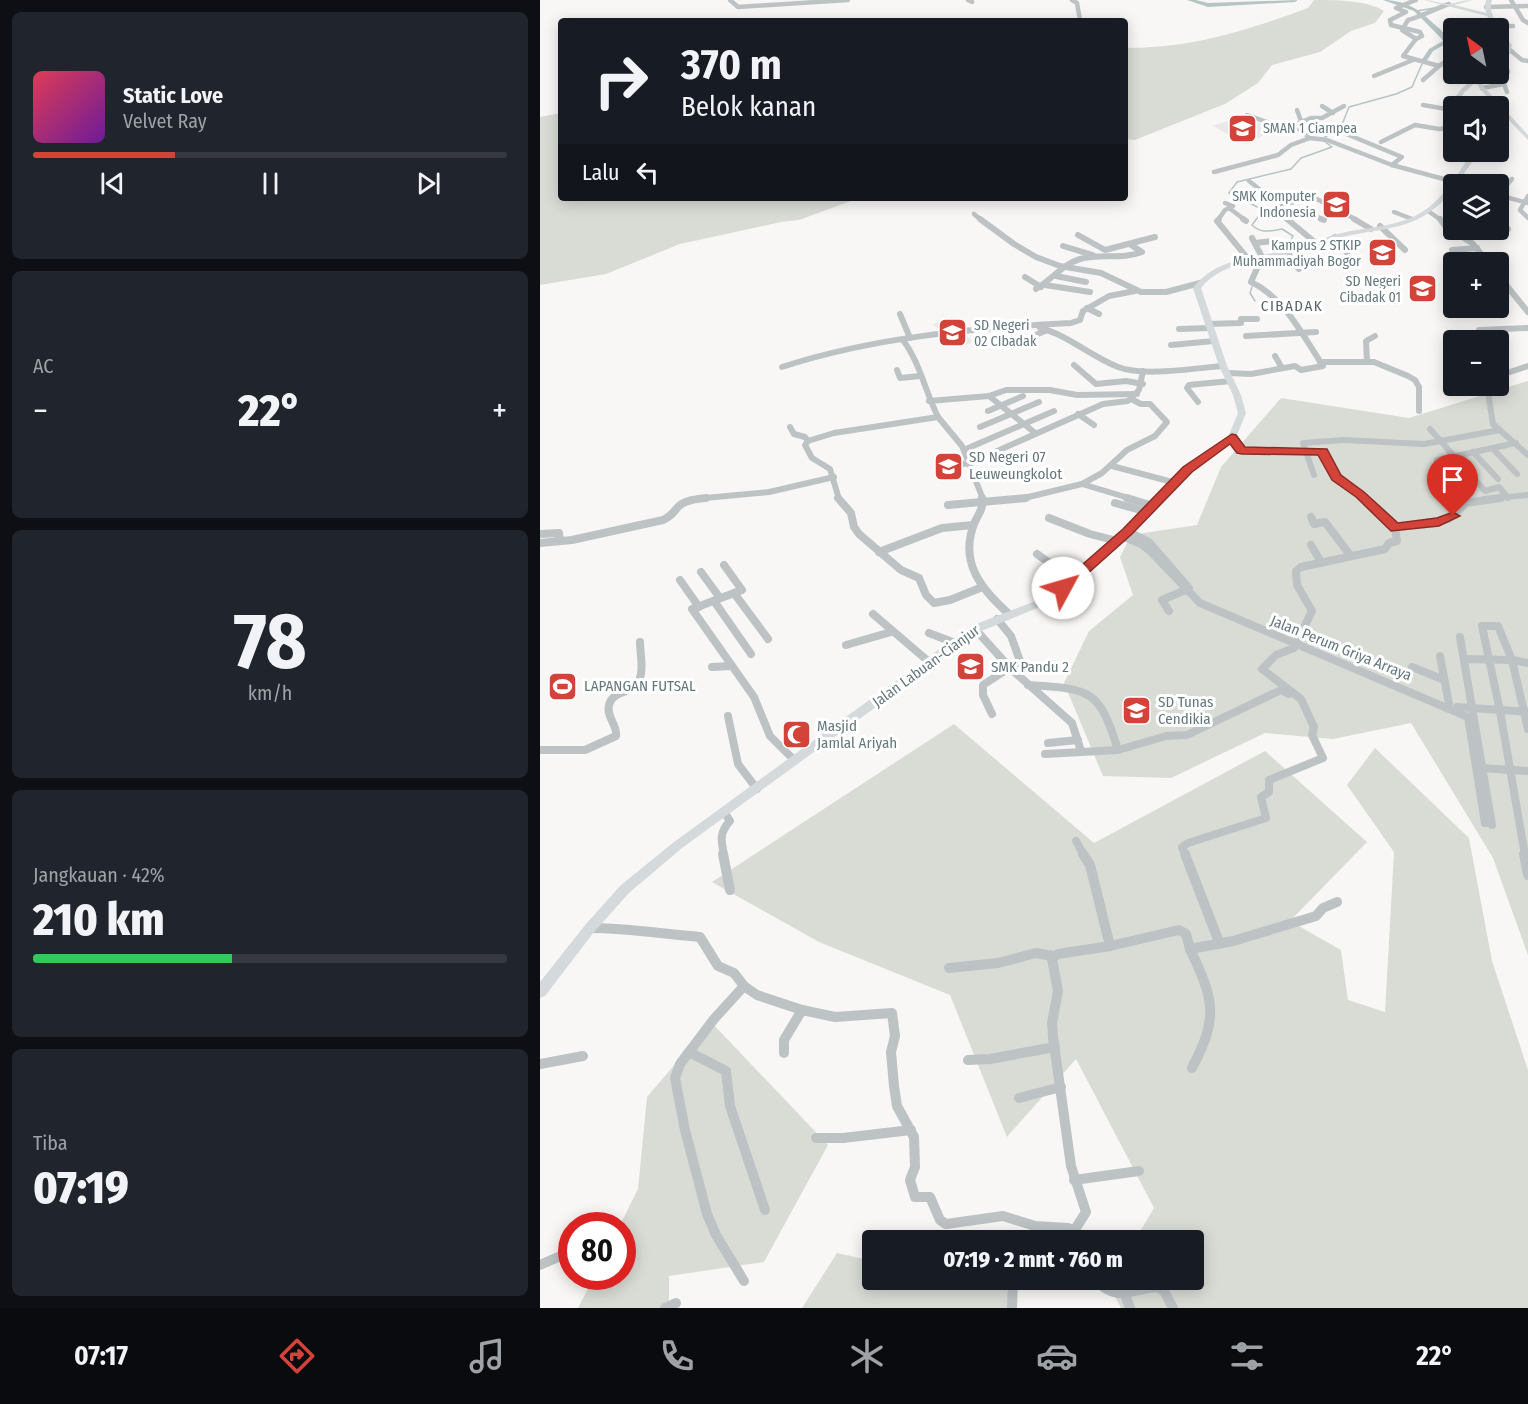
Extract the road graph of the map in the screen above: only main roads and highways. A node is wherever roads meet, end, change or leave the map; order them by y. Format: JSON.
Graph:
{"nodes":[{"id":1,"x":1426,"y":0,"type":"edge"},
{"id":2,"x":1471,"y":0,"type":"edge"},
{"id":3,"x":1449,"y":4,"type":"junction"},
{"id":4,"x":1487,"y":7,"type":"edge"},
{"id":5,"x":1471,"y":84,"type":"edge"},
{"id":6,"x":1481,"y":84,"type":"edge"},
{"id":7,"x":1459,"y":96,"type":"edge"},
{"id":8,"x":1528,"y":138,"type":"edge"},
{"id":9,"x":1443,"y":194,"type":"edge"},
{"id":10,"x":540,"y":992,"type":"edge"}],
"edges":[{"from":1,"to":3,"type":"main road"},
{"from":2,"to":3,"type":"main road"},
{"from":3,"to":4,"type":"main road"},
{"from":5,"to":7,"type":"highway"},
{"from":6,"to":8,"type":"main road"},
{"from":9,"to":10,"type":"highway","name":"Jalan Labuan-Cianjur"}]}
